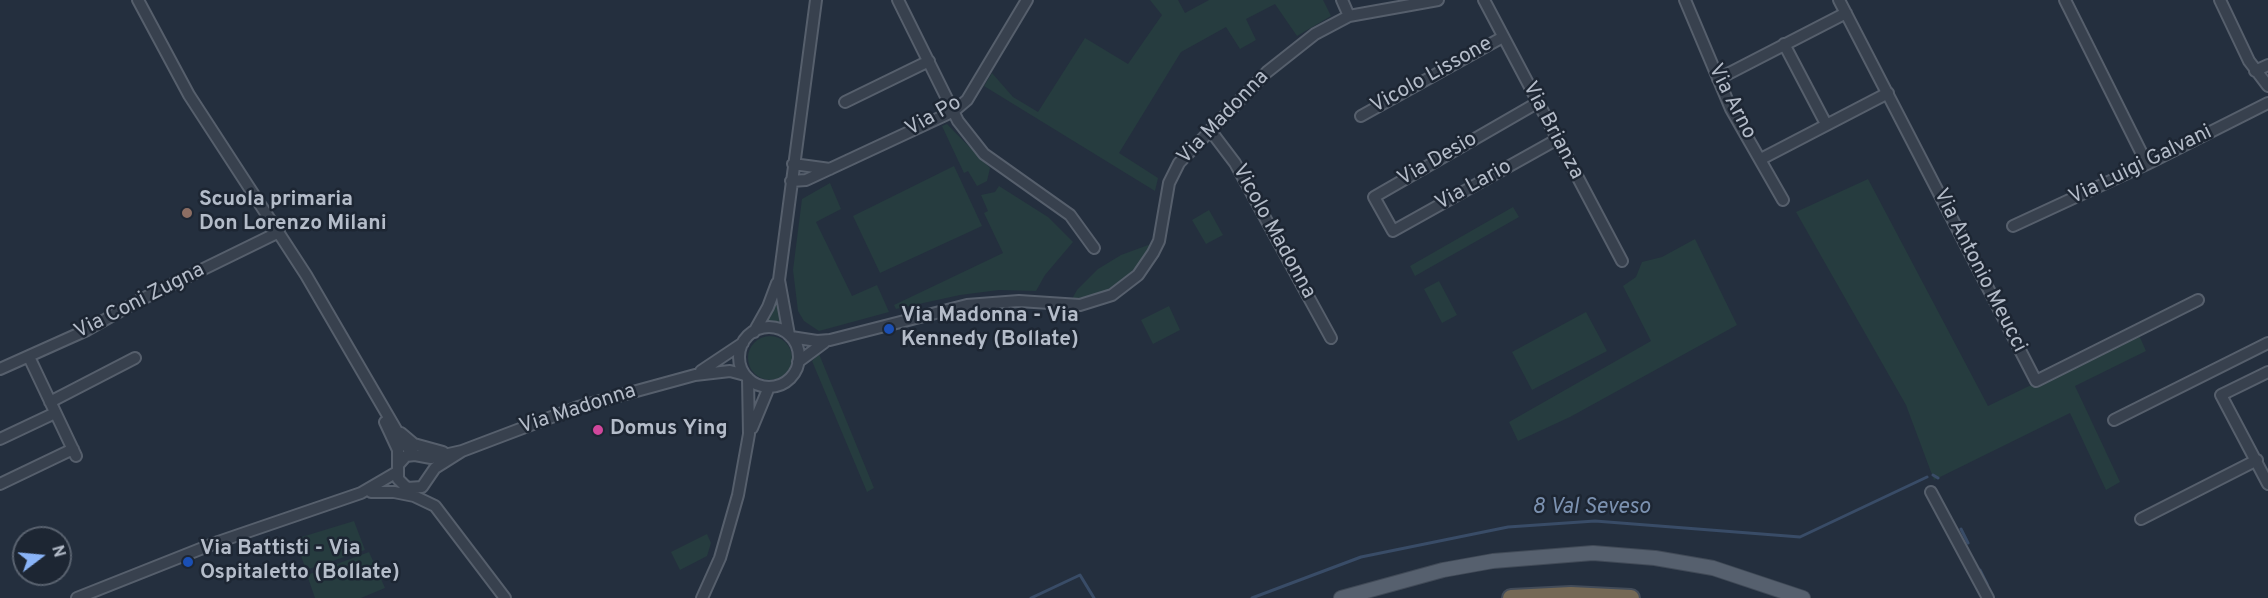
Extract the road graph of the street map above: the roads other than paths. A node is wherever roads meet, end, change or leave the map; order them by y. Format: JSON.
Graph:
{"nodes":[{"id":1,"x":138,"y":0,"type":"edge"},
{"id":2,"x":816,"y":0,"type":"edge"},
{"id":3,"x":898,"y":0,"type":"edge"},
{"id":4,"x":1027,"y":0,"type":"edge"},
{"id":5,"x":1342,"y":0,"type":"edge"},
{"id":6,"x":1438,"y":0,"type":"edge"},
{"id":7,"x":1484,"y":0,"type":"edge"},
{"id":8,"x":1685,"y":0,"type":"edge"},
{"id":9,"x":1839,"y":0,"type":"edge"},
{"id":10,"x":2065,"y":0,"type":"edge"},
{"id":11,"x":2220,"y":0,"type":"edge"},
{"id":12,"x":1846,"y":13,"type":"junction"},
{"id":13,"x":1349,"y":16,"type":"junction"},
{"id":14,"x":1503,"y":37,"type":"junction"},
{"id":15,"x":1784,"y":45,"type":"junction"},
{"id":16,"x":929,"y":61,"type":"junction"},
{"id":17,"x":2268,"y":65,"type":"edge"},
{"id":18,"x":2255,"y":71,"type":"junction"},
{"id":19,"x":1718,"y":79,"type":"junction"},
{"id":20,"x":2268,"y":86,"type":"edge"},
{"id":21,"x":1888,"y":93,"type":"junction"},
{"id":22,"x":845,"y":102,"type":"dead end"},
{"id":23,"x":2268,"y":103,"type":"edge"},
{"id":24,"x":1537,"y":104,"type":"junction"},
{"id":25,"x":954,"y":111,"type":"junction"},
{"id":26,"x":1361,"y":116,"type":"dead end"},
{"id":27,"x":1826,"y":124,"type":"junction"},
{"id":28,"x":1209,"y":130,"type":"junction"},
{"id":29,"x":1556,"y":140,"type":"junction"},
{"id":30,"x":1761,"y":159,"type":"junction"},
{"id":31,"x":793,"y":164,"type":"junction"},
{"id":32,"x":2147,"y":164,"type":"junction"},
{"id":33,"x":830,"y":169,"type":"junction"},
{"id":34,"x":791,"y":181,"type":"junction"},
{"id":35,"x":1783,"y":200,"type":"dead end"},
{"id":36,"x":2013,"y":226,"type":"dead end"},
{"id":37,"x":1393,"y":231,"type":"joint"},
{"id":38,"x":279,"y":232,"type":"junction"},
{"id":39,"x":1094,"y":248,"type":"dead end"},
{"id":40,"x":1622,"y":261,"type":"dead end"},
{"id":41,"x":778,"y":280,"type":"junction"},
{"id":42,"x":2198,"y":300,"type":"dead end"},
{"id":43,"x":754,"y":332,"type":"junction"},
{"id":44,"x":790,"y":336,"type":"junction"},
{"id":45,"x":1331,"y":338,"type":"dead end"},
{"id":46,"x":830,"y":339,"type":"junction"},
{"id":47,"x":744,"y":343,"type":"junction"},
{"id":48,"x":2268,"y":343,"type":"edge"},
{"id":49,"x":29,"y":357,"type":"junction"},
{"id":50,"x":135,"y":358,"type":"dead end"},
{"id":51,"x":798,"y":362,"type":"junction"},
{"id":52,"x":0,"y":369,"type":"edge"},
{"id":53,"x":2268,"y":372,"type":"edge"},
{"id":54,"x":695,"y":375,"type":"junction"},
{"id":55,"x":747,"y":377,"type":"junction"},
{"id":56,"x":770,"y":387,"type":"junction"},
{"id":57,"x":374,"y":394,"type":"junction"},
{"id":58,"x":50,"y":402,"type":"junction"},
{"id":59,"x":55,"y":412,"type":"junction"},
{"id":60,"x":2114,"y":420,"type":"dead end"},
{"id":61,"x":395,"y":428,"type":"junction"},
{"id":62,"x":749,"y":434,"type":"junction"},
{"id":63,"x":0,"y":439,"type":"edge"},
{"id":64,"x":457,"y":452,"type":"junction"},
{"id":65,"x":419,"y":456,"type":"junction"},
{"id":66,"x":2257,"y":460,"type":"junction"},
{"id":67,"x":398,"y":468,"type":"junction"},
{"id":68,"x":426,"y":482,"type":"junction"},
{"id":69,"x":0,"y":484,"type":"edge"},
{"id":70,"x":402,"y":484,"type":"junction"},
{"id":71,"x":2268,"y":484,"type":"edge"},
{"id":72,"x":366,"y":492,"type":"junction"},
{"id":73,"x":1931,"y":492,"type":"dead end"},
{"id":74,"x":435,"y":506,"type":"junction"},
{"id":75,"x":2141,"y":519,"type":"dead end"},
{"id":76,"x":77,"y":598,"type":"edge"},
{"id":77,"x":505,"y":598,"type":"edge"},
{"id":78,"x":702,"y":598,"type":"edge"},
{"id":79,"x":1341,"y":598,"type":"edge"},
{"id":80,"x":1511,"y":598,"type":"edge"},
{"id":81,"x":1631,"y":598,"type":"edge"},
{"id":82,"x":1803,"y":598,"type":"edge"},
{"id":83,"x":1988,"y":598,"type":"edge"}],
"edges":[{"from":1,"to":38,"type":"street"},
{"from":2,"to":31,"type":"street"},
{"from":3,"to":16,"type":"street"},
{"from":4,"to":25,"type":"street","name":"Via Po"},
{"from":5,"to":13,"type":"street"},
{"from":6,"to":13,"type":"street","name":"Via Madonna"},
{"from":7,"to":14,"type":"street","name":"Via Brianza"},
{"from":8,"to":19,"type":"street","name":"Via Arno"},
{"from":9,"to":12,"type":"street","name":"Via Antonio Meucci"},
{"from":10,"to":32,"type":"street"},
{"from":11,"to":18,"type":"street"},
{"from":12,"to":15,"type":"street"},
{"from":12,"to":21,"type":"street","name":"Via Antonio Meucci"},
{"from":13,"to":28,"type":"street","name":"Via Madonna"},
{"from":14,"to":24,"type":"street","name":"Via Brianza"},
{"from":14,"to":26,"type":"street","name":"Vicolo Lissone"},
{"from":15,"to":19,"type":"street"},
{"from":15,"to":27,"type":"street"},
{"from":16,"to":22,"type":"street"},
{"from":16,"to":25,"type":"street"},
{"from":17,"to":18,"type":"street"},
{"from":18,"to":20,"type":"street"},
{"from":19,"to":30,"type":"street","name":"Via Arno"},
{"from":21,"to":27,"type":"street"},
{"from":21,"to":42,"type":"street","name":"Via Antonio Meucci"},
{"from":23,"to":32,"type":"street","name":"Via Luigi Galvani"},
{"from":24,"to":29,"type":"street","name":"Via Brianza"},
{"from":24,"to":37,"type":"street","name":"Via Desio"},
{"from":25,"to":33,"type":"street","name":"Via Po"},
{"from":25,"to":39,"type":"street"},
{"from":27,"to":30,"type":"street"},
{"from":28,"to":45,"type":"street","name":"Vicolo Madonna"},
{"from":28,"to":46,"type":"street","name":"Via Madonna"},
{"from":29,"to":37,"type":"street","name":"Via Lario"},
{"from":29,"to":40,"type":"street","name":"Via Brianza"},
{"from":30,"to":35,"type":"street","name":"Via Arno"},
{"from":31,"to":33,"type":"street"},
{"from":31,"to":34,"type":"street"},
{"from":32,"to":36,"type":"street","name":"Via Luigi Galvani"},
{"from":33,"to":34,"type":"street","name":"Via Po"},
{"from":34,"to":41,"type":"street"},
{"from":38,"to":49,"type":"street","name":"Via Coni Zugna"},
{"from":38,"to":57,"type":"street"},
{"from":41,"to":43,"type":"street"},
{"from":41,"to":44,"type":"street"},
{"from":43,"to":44,"type":"street"},
{"from":43,"to":47,"type":"street"},
{"from":44,"to":46,"type":"street","name":"Via Madonna"},
{"from":44,"to":51,"type":"street"},
{"from":46,"to":51,"type":"street","name":"Via Madonna"},
{"from":47,"to":54,"type":"street","name":"Via Madonna"},
{"from":47,"to":55,"type":"street"},
{"from":48,"to":60,"type":"street"},
{"from":49,"to":52,"type":"street","name":"Via Coni Zugna"},
{"from":49,"to":58,"type":"street"},
{"from":50,"to":58,"type":"street"},
{"from":51,"to":56,"type":"street"},
{"from":53,"to":66,"type":"street"},
{"from":54,"to":55,"type":"street","name":"Via Madonna"},
{"from":54,"to":64,"type":"street","name":"Via Madonna"},
{"from":55,"to":56,"type":"street"},
{"from":55,"to":62,"type":"street"},
{"from":56,"to":62,"type":"street"},
{"from":57,"to":61,"type":"street"},
{"from":57,"to":67,"type":"street"},
{"from":58,"to":59,"type":"street"},
{"from":59,"to":63,"type":"street"},
{"from":59,"to":69,"type":"street"},
{"from":61,"to":64,"type":"street"},
{"from":61,"to":65,"type":"street"},
{"from":62,"to":78,"type":"street"},
{"from":64,"to":65,"type":"street"},
{"from":64,"to":68,"type":"street"},
{"from":65,"to":67,"type":"street"},
{"from":65,"to":68,"type":"street"},
{"from":66,"to":71,"type":"street"},
{"from":66,"to":75,"type":"street"},
{"from":67,"to":70,"type":"street"},
{"from":67,"to":72,"type":"street"},
{"from":68,"to":70,"type":"street"},
{"from":68,"to":74,"type":"street"},
{"from":70,"to":72,"type":"street"},
{"from":72,"to":74,"type":"street"},
{"from":72,"to":76,"type":"street"},
{"from":73,"to":83,"type":"street"},
{"from":74,"to":77,"type":"street"},
{"from":79,"to":82,"type":"main road"},
{"from":80,"to":81,"type":"highway"}]}
